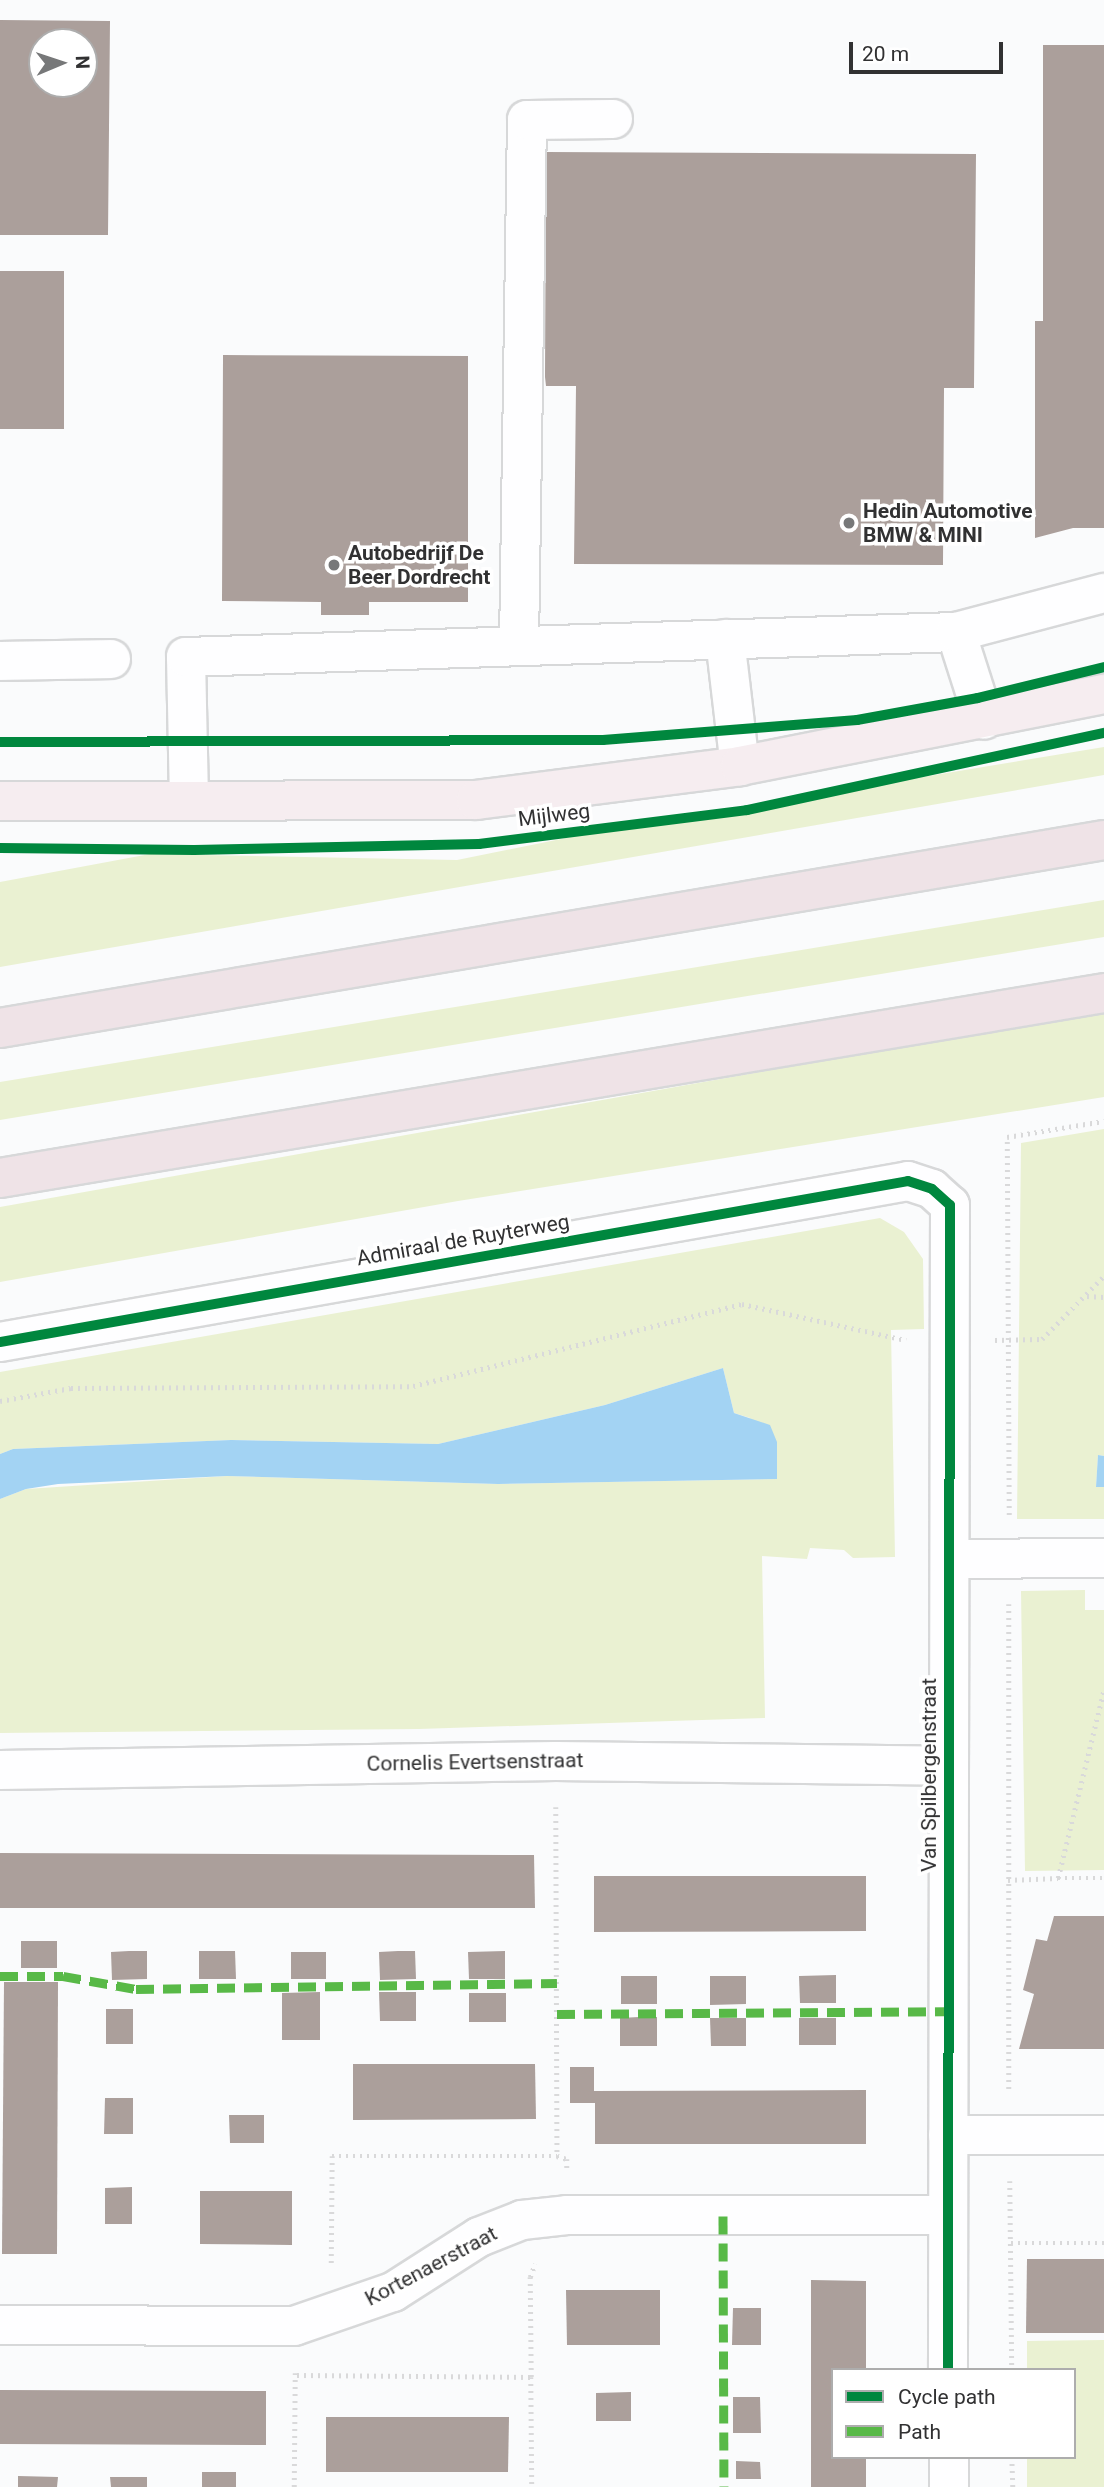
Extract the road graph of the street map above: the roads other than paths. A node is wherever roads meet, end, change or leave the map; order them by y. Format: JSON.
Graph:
{"nodes":[{"id":1,"x":613,"y":120,"type":"dead end"},
{"id":2,"x":1104,"y":593,"type":"edge"},
{"id":3,"x":956,"y":632,"type":"junction"},
{"id":4,"x":725,"y":639,"type":"junction"},
{"id":5,"x":519,"y":646,"type":"junction"},
{"id":6,"x":111,"y":659,"type":"dead end"},
{"id":7,"x":0,"y":661,"type":"edge"},
{"id":8,"x":1104,"y":694,"type":"edge"},
{"id":9,"x":984,"y":720,"type":"junction"},
{"id":10,"x":740,"y":766,"type":"junction"},
{"id":11,"x":189,"y":800,"type":"junction"},
{"id":12,"x":0,"y":801,"type":"edge"},
{"id":13,"x":1104,"y":840,"type":"edge"},
{"id":14,"x":1104,"y":993,"type":"edge"},
{"id":15,"x":0,"y":1028,"type":"edge"},
{"id":16,"x":0,"y":1178,"type":"edge"},
{"id":17,"x":932,"y":1189,"type":"joint"},
{"id":18,"x":0,"y":1342,"type":"edge"},
{"id":19,"x":1104,"y":1558,"type":"edge"},
{"id":20,"x":950,"y":1559,"type":"junction"},
{"id":21,"x":949,"y":1766,"type":"junction"},
{"id":22,"x":0,"y":1770,"type":"edge"},
{"id":23,"x":948,"y":2135,"type":"junction"},
{"id":24,"x":1104,"y":2135,"type":"edge"},
{"id":25,"x":948,"y":2215,"type":"junction"},
{"id":26,"x":0,"y":2325,"type":"edge"},
{"id":27,"x":948,"y":2368,"type":"edge"},
{"id":28,"x":949,"y":2459,"type":"edge"},
{"id":29,"x":949,"y":2487,"type":"edge"}],
"edges":[{"from":1,"to":5,"type":"street"},
{"from":2,"to":3,"type":"street"},
{"from":3,"to":4,"type":"street"},
{"from":3,"to":9,"type":"street"},
{"from":4,"to":5,"type":"street"},
{"from":4,"to":10,"type":"street"},
{"from":5,"to":11,"type":"street"},
{"from":6,"to":7,"type":"street"},
{"from":8,"to":9,"type":"main road","name":"Mijlweg"},
{"from":9,"to":10,"type":"main road","name":"Mijlweg"},
{"from":10,"to":11,"type":"main road","name":"Mijlweg"},
{"from":11,"to":12,"type":"main road","name":"Mijlweg"},
{"from":13,"to":15,"type":"highway"},
{"from":14,"to":16,"type":"highway"},
{"from":17,"to":18,"type":"street","name":"Admiraal de Ruyterweg"},
{"from":17,"to":20,"type":"street","name":"Van Spilbergenstraat"},
{"from":19,"to":20,"type":"street"},
{"from":20,"to":21,"type":"street","name":"Van Spilbergenstraat"},
{"from":21,"to":22,"type":"street","name":"Cornelis Evertsenstraat"},
{"from":21,"to":23,"type":"street","name":"Van Spilbergenstraat"},
{"from":23,"to":24,"type":"street"},
{"from":23,"to":25,"type":"street","name":"Van Spilbergenstraat"},
{"from":25,"to":26,"type":"street","name":"Kortenaerstraat"},
{"from":25,"to":27,"type":"street","name":"Van Spilbergenstraat"},
{"from":28,"to":29,"type":"street"}]}
